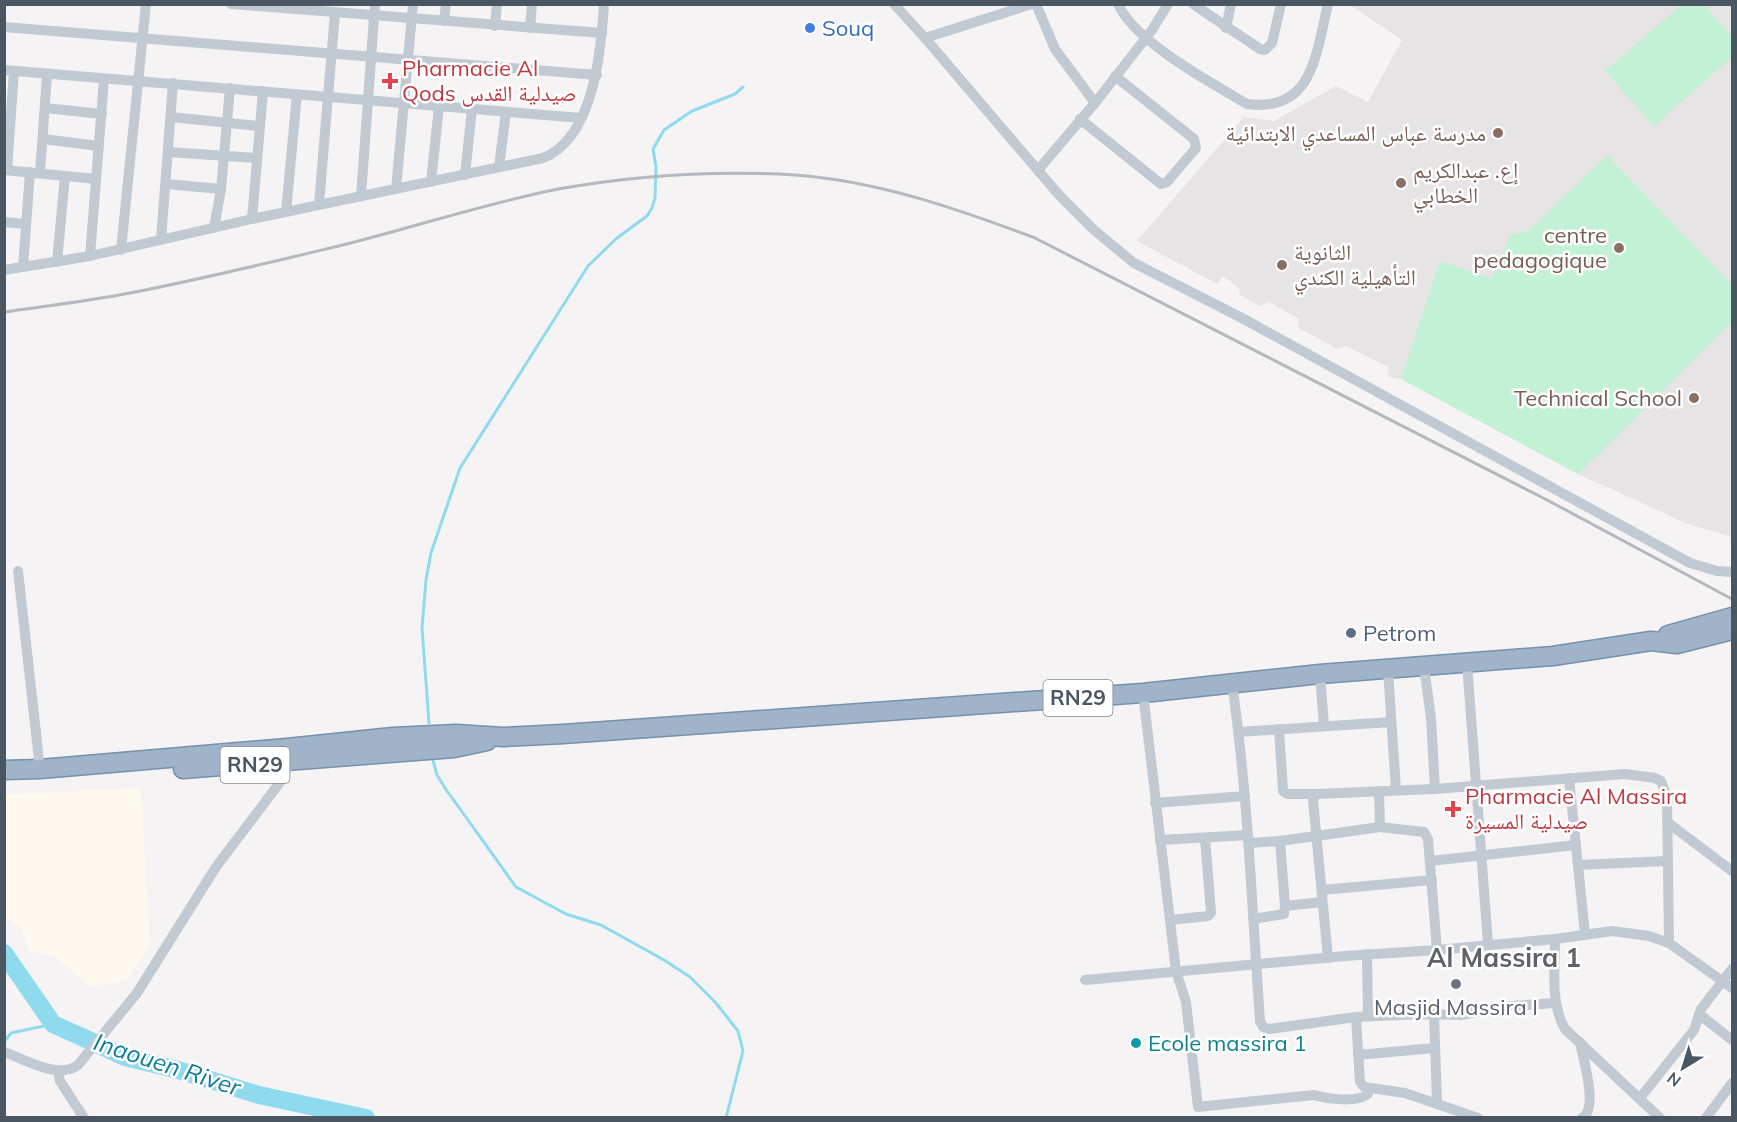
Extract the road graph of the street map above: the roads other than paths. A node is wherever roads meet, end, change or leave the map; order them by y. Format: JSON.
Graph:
{"nodes":[{"id":1,"x":146,"y":4,"type":"edge"},
{"id":2,"x":231,"y":4,"type":"edge"},
{"id":3,"x":413,"y":4,"type":"edge"},
{"id":4,"x":446,"y":4,"type":"edge"},
{"id":5,"x":497,"y":4,"type":"edge"},
{"id":6,"x":532,"y":4,"type":"edge"},
{"id":7,"x":604,"y":4,"type":"edge"},
{"id":8,"x":894,"y":4,"type":"edge"},
{"id":9,"x":1034,"y":4,"type":"edge"},
{"id":10,"x":1118,"y":4,"type":"edge"},
{"id":11,"x":1168,"y":4,"type":"edge"},
{"id":12,"x":1193,"y":4,"type":"edge"},
{"id":13,"x":1231,"y":4,"type":"edge"},
{"id":14,"x":1281,"y":4,"type":"edge"},
{"id":15,"x":1328,"y":4,"type":"edge"},
{"id":16,"x":249,"y":5,"type":"edge"},
{"id":17,"x":374,"y":10,"type":"edge"},
{"id":18,"x":335,"y":13,"type":"junction"},
{"id":19,"x":412,"y":19,"type":"junction"},
{"id":20,"x":444,"y":21,"type":"junction"},
{"id":21,"x":495,"y":26,"type":"junction"},
{"id":22,"x":4,"y":27,"type":"edge"},
{"id":23,"x":530,"y":28,"type":"junction"},
{"id":24,"x":1226,"y":28,"type":"junction"},
{"id":25,"x":602,"y":33,"type":"junction"},
{"id":26,"x":144,"y":37,"type":"junction"},
{"id":27,"x":925,"y":38,"type":"junction"},
{"id":28,"x":1145,"y":39,"type":"junction"},
{"id":29,"x":332,"y":53,"type":"junction"},
{"id":30,"x":370,"y":56,"type":"junction"},
{"id":31,"x":408,"y":59,"type":"junction"},
{"id":32,"x":9,"y":71,"type":"edge"},
{"id":33,"x":46,"y":75,"type":"junction"},
{"id":34,"x":597,"y":75,"type":"junction"},
{"id":35,"x":1115,"y":76,"type":"junction"},
{"id":36,"x":104,"y":79,"type":"junction"},
{"id":37,"x":139,"y":81,"type":"junction"},
{"id":38,"x":173,"y":83,"type":"junction"},
{"id":39,"x":230,"y":88,"type":"junction"},
{"id":40,"x":262,"y":91,"type":"junction"},
{"id":41,"x":297,"y":93,"type":"junction"},
{"id":42,"x":328,"y":97,"type":"junction"},
{"id":43,"x":368,"y":100,"type":"junction"},
{"id":44,"x":404,"y":103,"type":"junction"},
{"id":45,"x":1095,"y":103,"type":"junction"},
{"id":46,"x":439,"y":106,"type":"junction"},
{"id":47,"x":45,"y":108,"type":"junction"},
{"id":48,"x":472,"y":109,"type":"junction"},
{"id":49,"x":506,"y":112,"type":"junction"},
{"id":50,"x":102,"y":114,"type":"junction"},
{"id":51,"x":171,"y":117,"type":"junction"},
{"id":52,"x":581,"y":118,"type":"junction"},
{"id":53,"x":1080,"y":118,"type":"junction"},
{"id":54,"x":228,"y":122,"type":"junction"},
{"id":55,"x":259,"y":126,"type":"junction"},
{"id":56,"x":43,"y":139,"type":"junction"},
{"id":57,"x":99,"y":146,"type":"junction"},
{"id":58,"x":168,"y":152,"type":"junction"},
{"id":59,"x":224,"y":157,"type":"junction"},
{"id":60,"x":257,"y":158,"type":"junction"},
{"id":61,"x":499,"y":167,"type":"junction"},
{"id":62,"x":6,"y":170,"type":"edge"},
{"id":63,"x":1038,"y":170,"type":"junction"},
{"id":64,"x":35,"y":173,"type":"junction"},
{"id":65,"x":465,"y":175,"type":"junction"},
{"id":66,"x":65,"y":176,"type":"junction"},
{"id":67,"x":96,"y":179,"type":"junction"},
{"id":68,"x":430,"y":182,"type":"junction"},
{"id":69,"x":166,"y":184,"type":"junction"},
{"id":70,"x":221,"y":189,"type":"junction"},
{"id":71,"x":396,"y":189,"type":"junction"},
{"id":72,"x":361,"y":196,"type":"junction"},
{"id":73,"x":319,"y":204,"type":"junction"},
{"id":74,"x":286,"y":212,"type":"junction"},
{"id":75,"x":252,"y":219,"type":"junction"},
{"id":76,"x":4,"y":222,"type":"edge"},
{"id":77,"x":26,"y":224,"type":"junction"},
{"id":78,"x":214,"y":228,"type":"junction"},
{"id":79,"x":161,"y":240,"type":"junction"},
{"id":80,"x":121,"y":250,"type":"junction"},
{"id":81,"x":90,"y":256,"type":"junction"},
{"id":82,"x":57,"y":262,"type":"junction"},
{"id":83,"x":23,"y":267,"type":"junction"},
{"id":84,"x":4,"y":270,"type":"edge"},
{"id":85,"x":18,"y":571,"type":"dead end"},
{"id":86,"x":1732,"y":572,"type":"edge"},
{"id":87,"x":1732,"y":622,"type":"edge"},
{"id":88,"x":1467,"y":663,"type":"junction"},
{"id":89,"x":1424,"y":667,"type":"junction"},
{"id":90,"x":1388,"y":670,"type":"junction"},
{"id":91,"x":1320,"y":674,"type":"junction"},
{"id":92,"x":1232,"y":683,"type":"junction"},
{"id":93,"x":1143,"y":693,"type":"junction"},
{"id":94,"x":1391,"y":722,"type":"junction"},
{"id":95,"x":1324,"y":726,"type":"junction"},
{"id":96,"x":1279,"y":729,"type":"junction"},
{"id":97,"x":1239,"y":732,"type":"junction"},
{"id":98,"x":288,"y":755,"type":"junction"},
{"id":99,"x":132,"y":767,"type":"junction"},
{"id":100,"x":40,"y":769,"type":"junction"},
{"id":101,"x":4,"y":771,"type":"edge"},
{"id":102,"x":1569,"y":778,"type":"junction"},
{"id":103,"x":4,"y":780,"type":"edge"},
{"id":104,"x":1475,"y":786,"type":"junction"},
{"id":105,"x":1435,"y":789,"type":"junction"},
{"id":106,"x":1395,"y":790,"type":"junction"},
{"id":107,"x":1379,"y":791,"type":"junction"},
{"id":108,"x":1316,"y":794,"type":"junction"},
{"id":109,"x":1245,"y":796,"type":"junction"},
{"id":110,"x":1155,"y":803,"type":"junction"},
{"id":111,"x":1667,"y":822,"type":"junction"},
{"id":112,"x":1380,"y":827,"type":"junction"},
{"id":113,"x":1317,"y":835,"type":"junction"},
{"id":114,"x":1205,"y":838,"type":"junction"},
{"id":115,"x":1249,"y":839,"type":"junction"},
{"id":116,"x":1160,"y":840,"type":"junction"},
{"id":117,"x":1280,"y":841,"type":"junction"},
{"id":118,"x":1576,"y":845,"type":"junction"},
{"id":119,"x":1481,"y":855,"type":"junction"},
{"id":120,"x":1430,"y":861,"type":"junction"},
{"id":121,"x":1667,"y":861,"type":"junction"},
{"id":122,"x":1578,"y":865,"type":"junction"},
{"id":123,"x":1732,"y":871,"type":"edge"},
{"id":124,"x":1432,"y":880,"type":"junction"},
{"id":125,"x":1322,"y":890,"type":"junction"},
{"id":126,"x":1322,"y":902,"type":"junction"},
{"id":127,"x":1285,"y":906,"type":"junction"},
{"id":128,"x":1253,"y":919,"type":"junction"},
{"id":129,"x":1170,"y":920,"type":"junction"},
{"id":130,"x":1585,"y":934,"type":"junction"},
{"id":131,"x":1555,"y":939,"type":"junction"},
{"id":132,"x":1669,"y":943,"type":"junction"},
{"id":133,"x":1488,"y":944,"type":"junction"},
{"id":134,"x":1437,"y":950,"type":"junction"},
{"id":135,"x":1366,"y":954,"type":"junction"},
{"id":136,"x":1328,"y":958,"type":"junction"},
{"id":137,"x":1256,"y":964,"type":"junction"},
{"id":138,"x":1732,"y":969,"type":"edge"},
{"id":139,"x":1176,"y":971,"type":"junction"},
{"id":140,"x":1085,"y":980,"type":"dead end"},
{"id":141,"x":1728,"y":984,"type":"edge"},
{"id":142,"x":1556,"y":1003,"type":"junction"},
{"id":143,"x":1434,"y":1014,"type":"junction"},
{"id":144,"x":1699,"y":1014,"type":"junction"},
{"id":145,"x":1368,"y":1016,"type":"junction"},
{"id":146,"x":1356,"y":1017,"type":"junction"},
{"id":147,"x":1732,"y":1040,"type":"edge"},
{"id":148,"x":1580,"y":1042,"type":"junction"},
{"id":149,"x":1434,"y":1048,"type":"junction"},
{"id":150,"x":4,"y":1052,"type":"edge"},
{"id":151,"x":1359,"y":1055,"type":"junction"},
{"id":152,"x":58,"y":1071,"type":"junction"},
{"id":153,"x":1732,"y":1083,"type":"edge"},
{"id":154,"x":1368,"y":1089,"type":"junction"},
{"id":155,"x":1640,"y":1098,"type":"junction"},
{"id":156,"x":1437,"y":1102,"type":"junction"},
{"id":157,"x":1711,"y":1116,"type":"edge"},
{"id":158,"x":84,"y":1118,"type":"edge"},
{"id":159,"x":1478,"y":1118,"type":"edge"},
{"id":160,"x":1582,"y":1118,"type":"edge"},
{"id":161,"x":1660,"y":1118,"type":"edge"}],
"edges":[{"from":1,"to":26,"type":"street"},
{"from":2,"to":16,"type":"street"},
{"from":3,"to":19,"type":"street"},
{"from":4,"to":20,"type":"street"},
{"from":5,"to":21,"type":"street"},
{"from":6,"to":23,"type":"street"},
{"from":7,"to":25,"type":"street"},
{"from":8,"to":27,"type":"street"},
{"from":9,"to":27,"type":"street"},
{"from":9,"to":45,"type":"street"},
{"from":10,"to":28,"type":"street"},
{"from":11,"to":28,"type":"street"},
{"from":12,"to":24,"type":"street"},
{"from":13,"to":24,"type":"street"},
{"from":14,"to":24,"type":"street"},
{"from":15,"to":28,"type":"street"},
{"from":16,"to":18,"type":"street"},
{"from":17,"to":18,"type":"street"},
{"from":17,"to":19,"type":"street"},
{"from":17,"to":30,"type":"street"},
{"from":18,"to":29,"type":"street"},
{"from":19,"to":20,"type":"street"},
{"from":19,"to":31,"type":"street"},
{"from":20,"to":21,"type":"street"},
{"from":21,"to":23,"type":"street"},
{"from":22,"to":26,"type":"street"},
{"from":23,"to":25,"type":"street"},
{"from":25,"to":34,"type":"street"},
{"from":26,"to":29,"type":"street"},
{"from":26,"to":37,"type":"street"},
{"from":27,"to":63,"type":"street"},
{"from":28,"to":35,"type":"street"},
{"from":29,"to":30,"type":"street"},
{"from":29,"to":42,"type":"street"},
{"from":30,"to":31,"type":"street"},
{"from":30,"to":43,"type":"street"},
{"from":31,"to":34,"type":"street"},
{"from":31,"to":44,"type":"street"},
{"from":32,"to":33,"type":"street"},
{"from":32,"to":62,"type":"street"},
{"from":33,"to":36,"type":"street"},
{"from":33,"to":47,"type":"street"},
{"from":34,"to":52,"type":"street"},
{"from":35,"to":45,"type":"street"},
{"from":35,"to":53,"type":"street"},
{"from":36,"to":37,"type":"street"},
{"from":36,"to":50,"type":"street"},
{"from":37,"to":38,"type":"street"},
{"from":37,"to":80,"type":"street"},
{"from":38,"to":39,"type":"street"},
{"from":38,"to":51,"type":"street"},
{"from":39,"to":40,"type":"street"},
{"from":39,"to":54,"type":"street"},
{"from":40,"to":41,"type":"street"},
{"from":40,"to":55,"type":"street"},
{"from":41,"to":42,"type":"street"},
{"from":41,"to":74,"type":"street"},
{"from":42,"to":43,"type":"street"},
{"from":42,"to":73,"type":"street"},
{"from":43,"to":44,"type":"street"},
{"from":43,"to":72,"type":"street"},
{"from":44,"to":46,"type":"street"},
{"from":44,"to":71,"type":"street"},
{"from":45,"to":53,"type":"street"},
{"from":46,"to":48,"type":"street"},
{"from":46,"to":68,"type":"street"},
{"from":47,"to":50,"type":"street"},
{"from":47,"to":56,"type":"street"},
{"from":48,"to":49,"type":"street"},
{"from":48,"to":65,"type":"street"},
{"from":49,"to":52,"type":"street"},
{"from":49,"to":61,"type":"street"},
{"from":50,"to":57,"type":"street"},
{"from":51,"to":54,"type":"street"},
{"from":51,"to":58,"type":"street"},
{"from":52,"to":61,"type":"street"},
{"from":53,"to":63,"type":"street"},
{"from":54,"to":55,"type":"street"},
{"from":54,"to":59,"type":"street"},
{"from":55,"to":60,"type":"street"},
{"from":56,"to":57,"type":"street"},
{"from":56,"to":64,"type":"street"},
{"from":57,"to":67,"type":"street"},
{"from":58,"to":59,"type":"street"},
{"from":58,"to":69,"type":"street"},
{"from":59,"to":60,"type":"street"},
{"from":59,"to":70,"type":"street"},
{"from":60,"to":75,"type":"street"},
{"from":61,"to":65,"type":"street"},
{"from":62,"to":64,"type":"street"},
{"from":63,"to":86,"type":"street"},
{"from":64,"to":66,"type":"street"},
{"from":64,"to":77,"type":"street"},
{"from":65,"to":68,"type":"street"},
{"from":66,"to":67,"type":"street"},
{"from":66,"to":82,"type":"street"},
{"from":67,"to":81,"type":"street"},
{"from":68,"to":71,"type":"street"},
{"from":69,"to":70,"type":"street"},
{"from":69,"to":79,"type":"street"},
{"from":70,"to":78,"type":"street"},
{"from":71,"to":72,"type":"street"},
{"from":72,"to":73,"type":"street"},
{"from":73,"to":74,"type":"street"},
{"from":74,"to":75,"type":"street"},
{"from":75,"to":78,"type":"street"},
{"from":76,"to":77,"type":"street"},
{"from":77,"to":83,"type":"street"},
{"from":78,"to":79,"type":"street"},
{"from":79,"to":80,"type":"street"},
{"from":80,"to":81,"type":"street"},
{"from":81,"to":82,"type":"street"},
{"from":82,"to":83,"type":"street"},
{"from":83,"to":84,"type":"street"},
{"from":85,"to":100,"type":"street"},
{"from":87,"to":88,"type":"highway","number":"RN29"},
{"from":88,"to":89,"type":"highway","number":"RN29"},
{"from":88,"to":104,"type":"street"},
{"from":89,"to":90,"type":"highway","number":"RN29"},
{"from":89,"to":105,"type":"street"},
{"from":90,"to":91,"type":"highway","number":"RN29"},
{"from":90,"to":94,"type":"street"},
{"from":91,"to":92,"type":"highway","number":"RN29"},
{"from":91,"to":95,"type":"street"},
{"from":92,"to":93,"type":"highway","number":"RN29"},
{"from":92,"to":97,"type":"street"},
{"from":93,"to":98,"type":"highway","number":"RN29"},
{"from":93,"to":110,"type":"street"},
{"from":94,"to":95,"type":"street"},
{"from":94,"to":106,"type":"street"},
{"from":95,"to":96,"type":"street"},
{"from":96,"to":97,"type":"street"},
{"from":96,"to":108,"type":"street"},
{"from":97,"to":109,"type":"street"},
{"from":98,"to":99,"type":"highway","number":"RN29"},
{"from":98,"to":152,"type":"street"},
{"from":99,"to":100,"type":"highway","number":"RN29"},
{"from":99,"to":103,"type":"highway","number":"RN29"},
{"from":100,"to":101,"type":"highway","number":"RN29"},
{"from":102,"to":104,"type":"street"},
{"from":102,"to":111,"type":"street"},
{"from":102,"to":118,"type":"street"},
{"from":104,"to":105,"type":"street"},
{"from":104,"to":119,"type":"street"},
{"from":105,"to":106,"type":"street"},
{"from":106,"to":107,"type":"street"},
{"from":107,"to":108,"type":"street"},
{"from":107,"to":112,"type":"street"},
{"from":108,"to":113,"type":"street"},
{"from":109,"to":110,"type":"street"},
{"from":109,"to":115,"type":"street"},
{"from":110,"to":116,"type":"street"},
{"from":111,"to":121,"type":"street"},
{"from":111,"to":123,"type":"street"},
{"from":112,"to":113,"type":"street"},
{"from":112,"to":120,"type":"street"},
{"from":113,"to":117,"type":"street"},
{"from":113,"to":125,"type":"street"},
{"from":114,"to":115,"type":"street"},
{"from":114,"to":116,"type":"street"},
{"from":114,"to":129,"type":"street"},
{"from":115,"to":117,"type":"street"},
{"from":115,"to":128,"type":"street"},
{"from":116,"to":129,"type":"street"},
{"from":117,"to":127,"type":"street"},
{"from":118,"to":119,"type":"street"},
{"from":118,"to":122,"type":"street"},
{"from":119,"to":120,"type":"street"},
{"from":119,"to":133,"type":"street"},
{"from":120,"to":124,"type":"street"},
{"from":121,"to":122,"type":"street"},
{"from":121,"to":132,"type":"street"},
{"from":122,"to":130,"type":"street"},
{"from":124,"to":125,"type":"street"},
{"from":124,"to":134,"type":"street"},
{"from":125,"to":126,"type":"street"},
{"from":126,"to":127,"type":"street"},
{"from":126,"to":136,"type":"street"},
{"from":127,"to":128,"type":"street"},
{"from":128,"to":137,"type":"street"},
{"from":129,"to":139,"type":"street"},
{"from":130,"to":131,"type":"street"},
{"from":130,"to":132,"type":"street"},
{"from":131,"to":133,"type":"street"},
{"from":131,"to":142,"type":"street"},
{"from":132,"to":141,"type":"street"},
{"from":133,"to":134,"type":"street"},
{"from":134,"to":135,"type":"street"},
{"from":135,"to":136,"type":"street"},
{"from":135,"to":145,"type":"street"},
{"from":136,"to":137,"type":"street"},
{"from":137,"to":139,"type":"street"},
{"from":137,"to":146,"type":"street"},
{"from":138,"to":141,"type":"street"},
{"from":139,"to":140,"type":"street"},
{"from":139,"to":154,"type":"street"},
{"from":141,"to":144,"type":"street"},
{"from":142,"to":143,"type":"street"},
{"from":142,"to":148,"type":"street"},
{"from":143,"to":145,"type":"street"},
{"from":143,"to":149,"type":"street"},
{"from":144,"to":147,"type":"street"},
{"from":144,"to":155,"type":"street"},
{"from":145,"to":146,"type":"street"},
{"from":146,"to":151,"type":"street"},
{"from":148,"to":155,"type":"street"},
{"from":148,"to":160,"type":"street"},
{"from":149,"to":151,"type":"street"},
{"from":149,"to":156,"type":"street"},
{"from":150,"to":152,"type":"street"},
{"from":151,"to":154,"type":"street"},
{"from":152,"to":158,"type":"street"},
{"from":153,"to":157,"type":"street"},
{"from":154,"to":156,"type":"street"},
{"from":155,"to":161,"type":"street"},
{"from":156,"to":159,"type":"street"}]}
